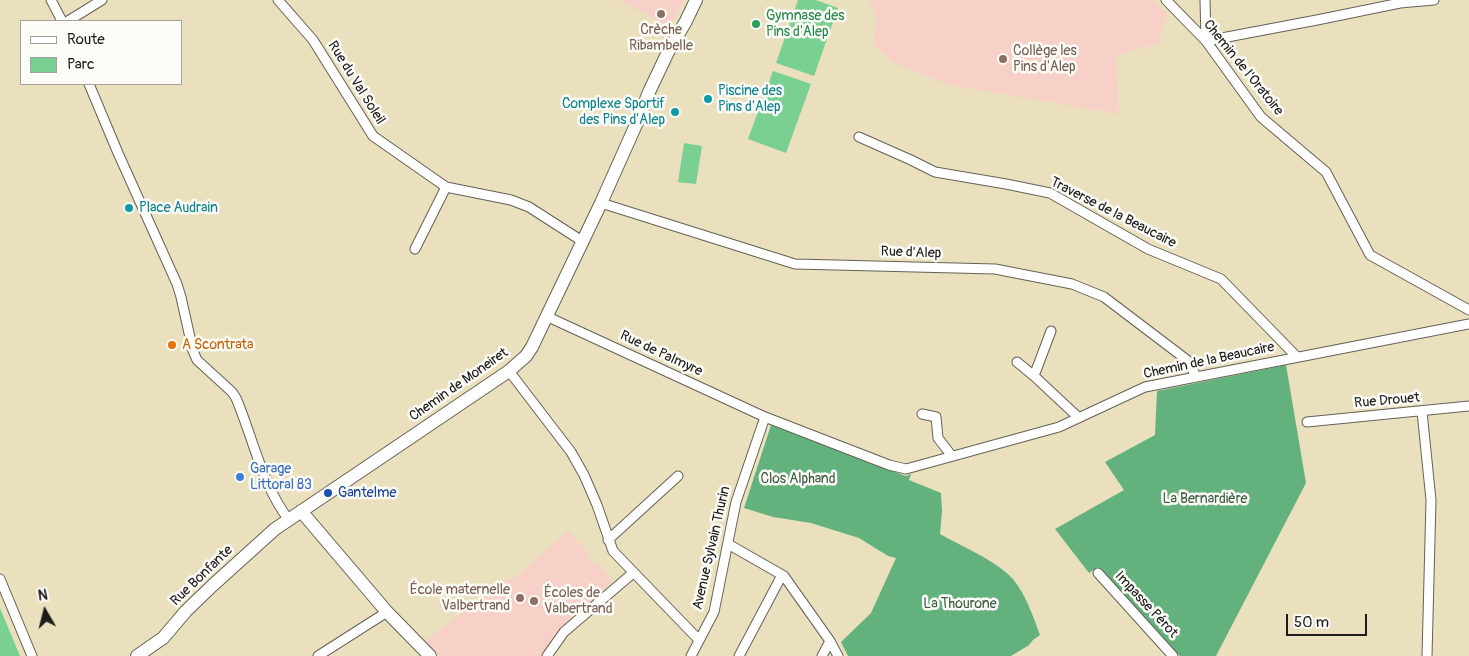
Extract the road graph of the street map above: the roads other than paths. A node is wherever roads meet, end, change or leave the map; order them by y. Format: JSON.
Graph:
{"nodes":[{"id":1,"x":51,"y":0,"type":"edge"},
{"id":2,"x":102,"y":0,"type":"edge"},
{"id":3,"x":278,"y":0,"type":"edge"},
{"id":4,"x":696,"y":0,"type":"edge"},
{"id":5,"x":1166,"y":0,"type":"edge"},
{"id":6,"x":1205,"y":0,"type":"edge"},
{"id":7,"x":1434,"y":0,"type":"edge"},
{"id":8,"x":61,"y":20,"type":"edge"},
{"id":9,"x":70,"y":20,"type":"edge"},
{"id":10,"x":1206,"y":41,"type":"junction"},
{"id":11,"x":89,"y":85,"type":"edge"},
{"id":12,"x":859,"y":137,"type":"dead end"},
{"id":13,"x":446,"y":187,"type":"junction"},
{"id":14,"x":601,"y":203,"type":"junction"},
{"id":15,"x":582,"y":241,"type":"junction"},
{"id":16,"x":415,"y":249,"type":"dead end"},
{"id":17,"x":1469,"y":310,"type":"edge"},
{"id":18,"x":546,"y":316,"type":"junction"},
{"id":19,"x":1469,"y":324,"type":"edge"},
{"id":20,"x":1051,"y":331,"type":"dead end"},
{"id":21,"x":1297,"y":357,"type":"junction"},
{"id":22,"x":1017,"y":362,"type":"dead end"},
{"id":23,"x":509,"y":371,"type":"junction"},
{"id":24,"x":1034,"y":376,"type":"junction"},
{"id":25,"x":1196,"y":376,"type":"junction"},
{"id":26,"x":1469,"y":406,"type":"edge"},
{"id":27,"x":1422,"y":412,"type":"junction"},
{"id":28,"x":922,"y":414,"type":"dead end"},
{"id":29,"x":765,"y":416,"type":"junction"},
{"id":30,"x":1079,"y":418,"type":"junction"},
{"id":31,"x":1307,"y":422,"type":"dead end"},
{"id":32,"x":952,"y":455,"type":"junction"},
{"id":33,"x":678,"y":476,"type":"dead end"},
{"id":34,"x":301,"y":511,"type":"junction"},
{"id":35,"x":289,"y":520,"type":"junction"},
{"id":36,"x":608,"y":540,"type":"junction"},
{"id":37,"x":728,"y":544,"type":"junction"},
{"id":38,"x":632,"y":573,"type":"junction"},
{"id":39,"x":1098,"y":574,"type":"dead end"},
{"id":40,"x":782,"y":575,"type":"junction"},
{"id":41,"x":0,"y":579,"type":"edge"},
{"id":42,"x":387,"y":612,"type":"junction"},
{"id":43,"x":698,"y":640,"type":"junction"},
{"id":44,"x":830,"y":641,"type":"junction"},
{"id":45,"x":32,"y":656,"type":"edge"},
{"id":46,"x":138,"y":656,"type":"edge"},
{"id":47,"x":318,"y":656,"type":"edge"},
{"id":48,"x":430,"y":656,"type":"edge"},
{"id":49,"x":547,"y":656,"type":"edge"},
{"id":50,"x":691,"y":656,"type":"edge"},
{"id":51,"x":739,"y":656,"type":"edge"},
{"id":52,"x":822,"y":656,"type":"edge"},
{"id":53,"x":838,"y":656,"type":"edge"},
{"id":54,"x":1174,"y":656,"type":"edge"},
{"id":55,"x":1427,"y":656,"type":"edge"}],
"edges":[{"from":1,"to":8,"type":"street"},
{"from":2,"to":9,"type":"street"},
{"from":3,"to":13,"type":"street","name":"Rue du Val Soleil"},
{"from":4,"to":14,"type":"main road","name":"Chemin de Moneiret"},
{"from":5,"to":10,"type":"street","name":"Chemin de l'Oratoire"},
{"from":6,"to":10,"type":"street"},
{"from":7,"to":10,"type":"street"},
{"from":10,"to":17,"type":"street","name":"Chemin de l'Oratoire"},
{"from":11,"to":35,"type":"street"},
{"from":12,"to":21,"type":"street","name":"Traverse de la Beaucaire"},
{"from":13,"to":15,"type":"street","name":"Rue du Val Soleil"},
{"from":13,"to":16,"type":"street"},
{"from":14,"to":15,"type":"main road","name":"Chemin de Moneiret"},
{"from":14,"to":25,"type":"street","name":"Rue d'Alep"},
{"from":15,"to":18,"type":"main road","name":"Chemin de Moneiret"},
{"from":18,"to":23,"type":"main road","name":"Chemin de Moneiret"},
{"from":18,"to":29,"type":"street","name":"Rue de Palmyre"},
{"from":19,"to":21,"type":"street","name":"Chemin de la Beaucaire"},
{"from":20,"to":24,"type":"street"},
{"from":21,"to":25,"type":"street","name":"Chemin de la Beaucaire"},
{"from":22,"to":24,"type":"street"},
{"from":23,"to":34,"type":"main road","name":"Chemin de Moneiret"},
{"from":23,"to":36,"type":"street"},
{"from":24,"to":30,"type":"street"},
{"from":25,"to":30,"type":"street","name":"Chemin de la Beaucaire"},
{"from":26,"to":27,"type":"street","name":"Rue Drouet"},
{"from":27,"to":31,"type":"street","name":"Rue Drouet"},
{"from":27,"to":55,"type":"street"},
{"from":28,"to":32,"type":"street"},
{"from":29,"to":32,"type":"street","name":"Chemin de la Beaucaire"},
{"from":29,"to":37,"type":"street","name":"Avenue Sylvain Thurin"},
{"from":30,"to":32,"type":"street","name":"Chemin de la Beaucaire"},
{"from":33,"to":36,"type":"street"},
{"from":34,"to":35,"type":"main road","name":"Chemin de Moneiret"},
{"from":34,"to":42,"type":"main road"},
{"from":35,"to":46,"type":"main road","name":"Rue Bonfante"},
{"from":36,"to":38,"type":"street"},
{"from":37,"to":40,"type":"street"},
{"from":37,"to":43,"type":"street","name":"Avenue Sylvain Thurin"},
{"from":38,"to":43,"type":"street"},
{"from":38,"to":49,"type":"street"},
{"from":39,"to":54,"type":"street","name":"Impasse Pérot"},
{"from":40,"to":44,"type":"street"},
{"from":40,"to":51,"type":"street"},
{"from":41,"to":45,"type":"street"},
{"from":42,"to":47,"type":"street"},
{"from":42,"to":48,"type":"main road"},
{"from":43,"to":50,"type":"street","name":"Avenue Sylvain Thurin"},
{"from":44,"to":52,"type":"street"},
{"from":44,"to":53,"type":"street"}]}
